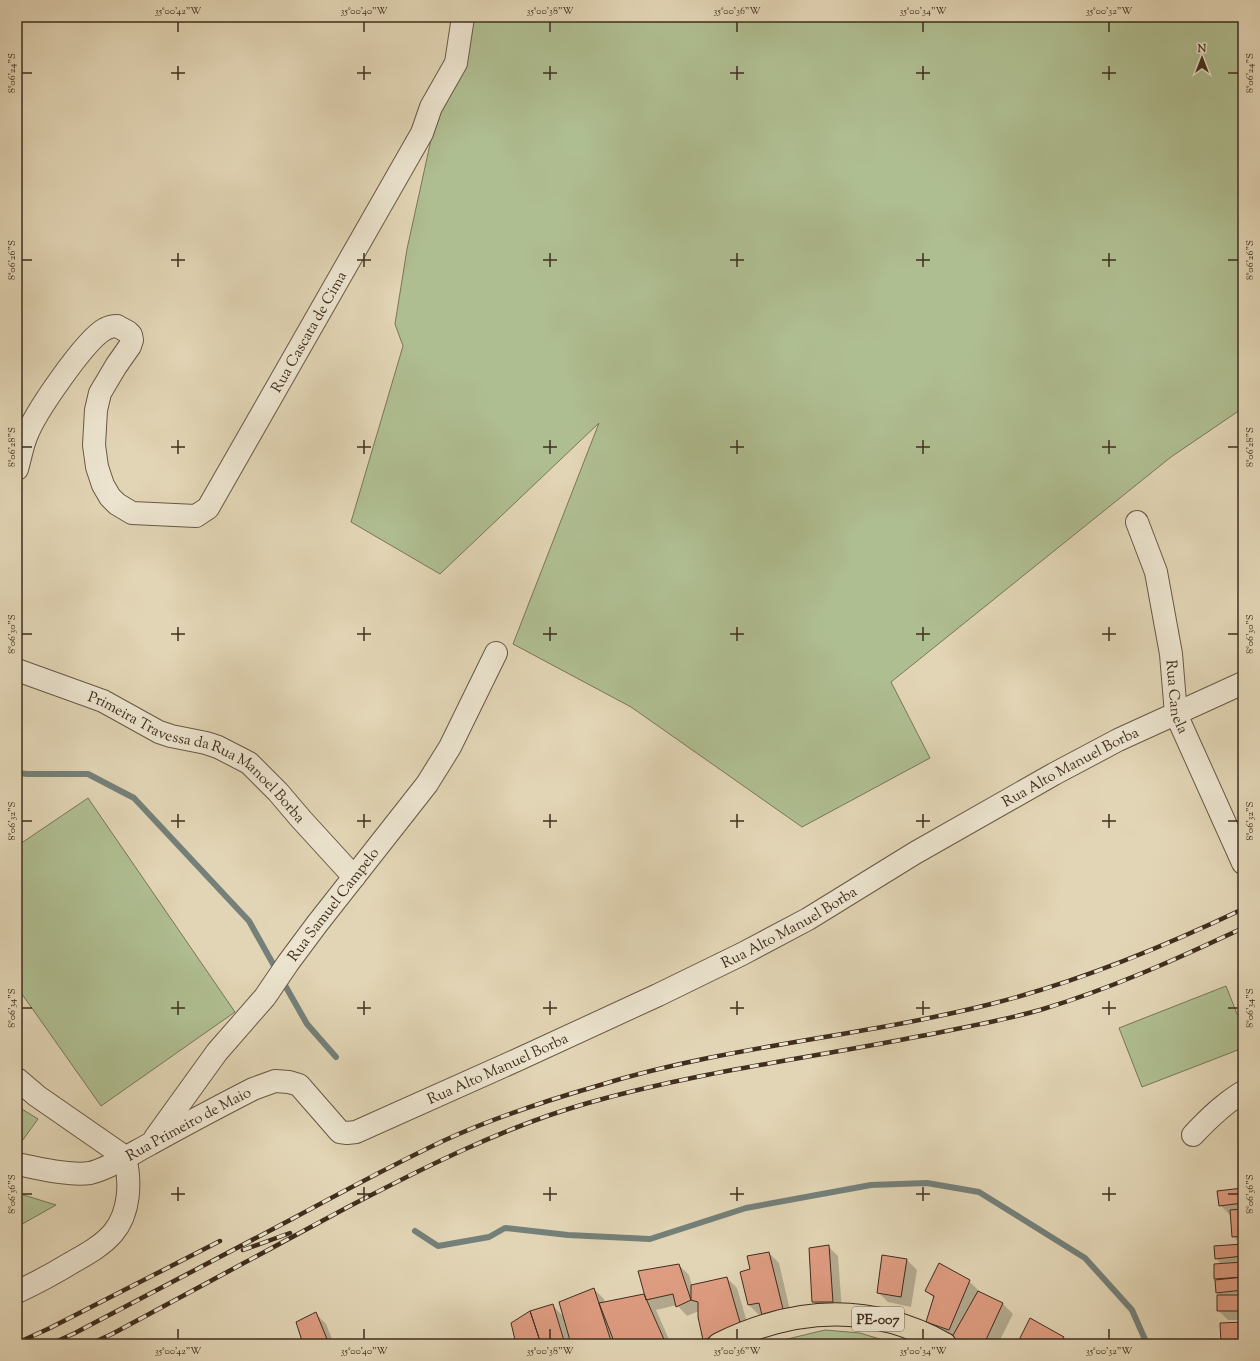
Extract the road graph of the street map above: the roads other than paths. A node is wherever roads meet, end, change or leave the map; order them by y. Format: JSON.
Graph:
{"nodes":[{"id":1,"x":463,"y":17,"type":"edge"},
{"id":2,"x":17,"y":469,"type":"edge"},
{"id":3,"x":1137,"y":522,"type":"dead end"},
{"id":4,"x":496,"y":653,"type":"dead end"},
{"id":5,"x":17,"y":670,"type":"edge"},
{"id":6,"x":1234,"y":688,"type":"edge"},
{"id":7,"x":1176,"y":714,"type":"junction"},
{"id":8,"x":1243,"y":863,"type":"edge"},
{"id":9,"x":354,"y":877,"type":"junction"},
{"id":10,"x":17,"y":1079,"type":"edge"},
{"id":11,"x":1243,"y":1092,"type":"edge"},
{"id":12,"x":340,"y":1132,"type":"joint"},
{"id":13,"x":1193,"y":1135,"type":"dead end"},
{"id":14,"x":151,"y":1143,"type":"junction"},
{"id":15,"x":125,"y":1158,"type":"junction"},
{"id":16,"x":17,"y":1164,"type":"edge"},
{"id":17,"x":17,"y":1292,"type":"edge"},
{"id":18,"x":719,"y":1344,"type":"edge"},
{"id":19,"x":945,"y":1344,"type":"edge"}],
"edges":[{"from":1,"to":2,"type":"street","name":"Rua Cascata de Cima"},
{"from":3,"to":7,"type":"street","name":"Rua Canela"},
{"from":4,"to":9,"type":"street","name":"Rua Samuel Campelo"},
{"from":5,"to":9,"type":"street","name":"Primeira Travessa da Rua Manoel Borba"},
{"from":6,"to":7,"type":"street","name":"Rua Alto Manuel Borba"},
{"from":7,"to":8,"type":"street","name":"Rua Canela"},
{"from":7,"to":12,"type":"street","name":"Rua Alto Manuel Borba"},
{"from":9,"to":14,"type":"street","name":"Rua Samuel Campelo"},
{"from":10,"to":15,"type":"street"},
{"from":11,"to":13,"type":"street"},
{"from":12,"to":14,"type":"street","name":"Rua Primeiro de Maio"},
{"from":14,"to":15,"type":"street","name":"Rua Primeiro de Maio"},
{"from":15,"to":16,"type":"street","name":"Rua Primeiro de Maio"},
{"from":15,"to":17,"type":"street"},
{"from":18,"to":19,"type":"main road","number":"PE-007"}]}
